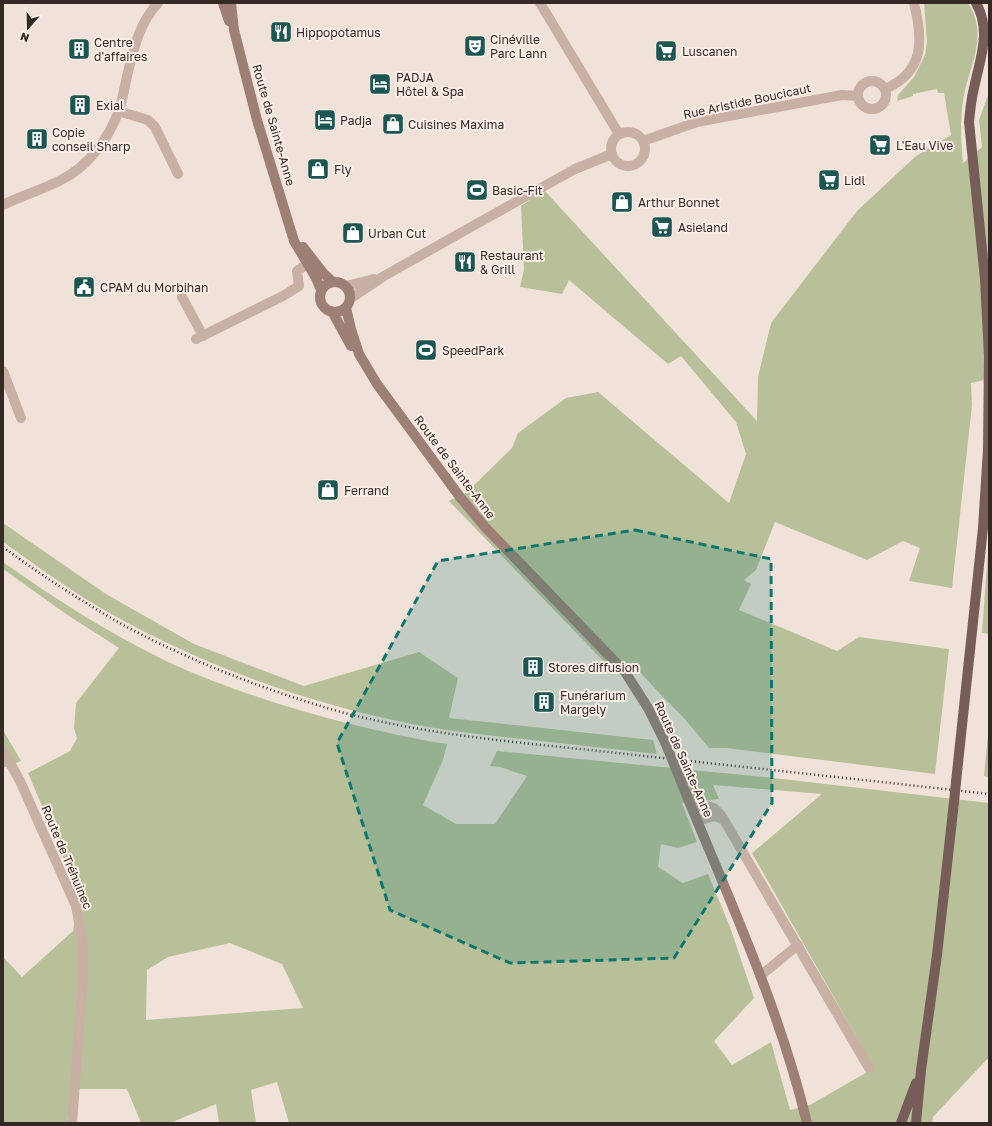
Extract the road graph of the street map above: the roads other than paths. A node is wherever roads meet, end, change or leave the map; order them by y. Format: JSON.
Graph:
{"nodes":[{"id":1,"x":158,"y":3,"type":"edge"},
{"id":2,"x":223,"y":3,"type":"edge"},
{"id":3,"x":231,"y":3,"type":"edge"},
{"id":4,"x":540,"y":3,"type":"edge"},
{"id":5,"x":976,"y":3,"type":"edge"},
{"id":6,"x":916,"y":6,"type":"edge"},
{"id":7,"x":234,"y":30,"type":"junction"},
{"id":8,"x":885,"y":89,"type":"junction"},
{"id":9,"x":858,"y":96,"type":"junction"},
{"id":10,"x":118,"y":111,"type":"junction"},
{"id":11,"x":619,"y":134,"type":"junction"},
{"id":12,"x":643,"y":140,"type":"junction"},
{"id":13,"x":612,"y":154,"type":"junction"},
{"id":14,"x":178,"y":174,"type":"dead end"},
{"id":15,"x":3,"y":205,"type":"edge"},
{"id":16,"x":290,"y":227,"type":"junction"},
{"id":17,"x":307,"y":264,"type":"junction"},
{"id":18,"x":384,"y":276,"type":"junction"},
{"id":19,"x":333,"y":282,"type":"junction"},
{"id":20,"x":346,"y":286,"type":"junction"},
{"id":21,"x":321,"y":290,"type":"junction"},
{"id":22,"x":182,"y":297,"type":"dead end"},
{"id":23,"x":350,"y":298,"type":"junction"},
{"id":24,"x":346,"y":308,"type":"junction"},
{"id":25,"x":333,"y":313,"type":"junction"},
{"id":26,"x":3,"y":371,"type":"edge"},
{"id":27,"x":377,"y":384,"type":"junction"},
{"id":28,"x":21,"y":418,"type":"dead end"},
{"id":29,"x":3,"y":750,"type":"edge"},
{"id":30,"x":692,"y":808,"type":"junction"},
{"id":31,"x":724,"y":820,"type":"junction"},
{"id":32,"x":697,"y":821,"type":"junction"},
{"id":33,"x":798,"y":946,"type":"junction"},
{"id":34,"x":760,"y":976,"type":"junction"},
{"id":35,"x":869,"y":1068,"type":"dead end"},
{"id":36,"x":921,"y":1070,"type":"junction"},
{"id":37,"x":914,"y":1088,"type":"junction"},
{"id":38,"x":803,"y":1105,"type":"junction"},
{"id":39,"x":72,"y":1123,"type":"edge"},
{"id":40,"x":807,"y":1123,"type":"edge"},
{"id":41,"x":812,"y":1123,"type":"edge"},
{"id":42,"x":901,"y":1123,"type":"edge"},
{"id":43,"x":906,"y":1123,"type":"edge"},
{"id":44,"x":916,"y":1123,"type":"edge"}],
"edges":[{"from":1,"to":10,"type":"street"},
{"from":2,"to":7,"type":"main road","name":"Route de Sainte-Anne"},
{"from":3,"to":7,"type":"main road","name":"Route de Sainte-Anne"},
{"from":4,"to":11,"type":"street"},
{"from":5,"to":36,"type":"main road","bridge":true},
{"from":6,"to":8,"type":"street"},
{"from":7,"to":16,"type":"main road","name":"Route de Sainte-Anne"},
{"from":8,"to":9,"type":"street"},
{"from":8,"to":9,"type":"street"},
{"from":9,"to":12,"type":"street","name":"Rue Aristide Boucicaut"},
{"from":10,"to":14,"type":"street"},
{"from":10,"to":15,"type":"street"},
{"from":11,"to":12,"type":"street"},
{"from":11,"to":13,"type":"street"},
{"from":12,"to":13,"type":"street"},
{"from":13,"to":18,"type":"street"},
{"from":16,"to":17,"type":"main road","name":"Route de Sainte-Anne"},
{"from":16,"to":19,"type":"main road","name":"Route de Sainte-Anne"},
{"from":17,"to":21,"type":"main road","name":"Route de Sainte-Anne"},
{"from":17,"to":22,"type":"street"},
{"from":18,"to":20,"type":"street"},
{"from":18,"to":23,"type":"street"},
{"from":19,"to":20,"type":"main road"},
{"from":19,"to":21,"type":"main road"},
{"from":20,"to":23,"type":"main road"},
{"from":21,"to":25,"type":"main road"},
{"from":23,"to":24,"type":"main road"},
{"from":24,"to":25,"type":"main road"},
{"from":24,"to":27,"type":"main road","name":"Route de Sainte-Anne"},
{"from":25,"to":27,"type":"main road","name":"Route de Sainte-Anne"},
{"from":26,"to":28,"type":"street"},
{"from":27,"to":30,"type":"main road","name":"Route de Sainte-Anne","bridge":true},
{"from":29,"to":39,"type":"street","name":"Route de Tréhuinec"},
{"from":30,"to":31,"type":"street"},
{"from":30,"to":32,"type":"main road","name":"Route de Sainte-Anne"},
{"from":31,"to":32,"type":"street"},
{"from":31,"to":33,"type":"street"},
{"from":32,"to":34,"type":"main road","name":"Route de Sainte-Anne"},
{"from":33,"to":34,"type":"street"},
{"from":33,"to":35,"type":"street"},
{"from":34,"to":38,"type":"main road","name":"Route de Sainte-Anne"},
{"from":36,"to":37,"type":"main road"},
{"from":36,"to":44,"type":"main road"},
{"from":37,"to":42,"type":"main road"},
{"from":37,"to":43,"type":"main road"},
{"from":38,"to":40,"type":"main road","name":"Route de Sainte-Anne"},
{"from":38,"to":41,"type":"main road","name":"Route de Sainte-Anne"}]}
